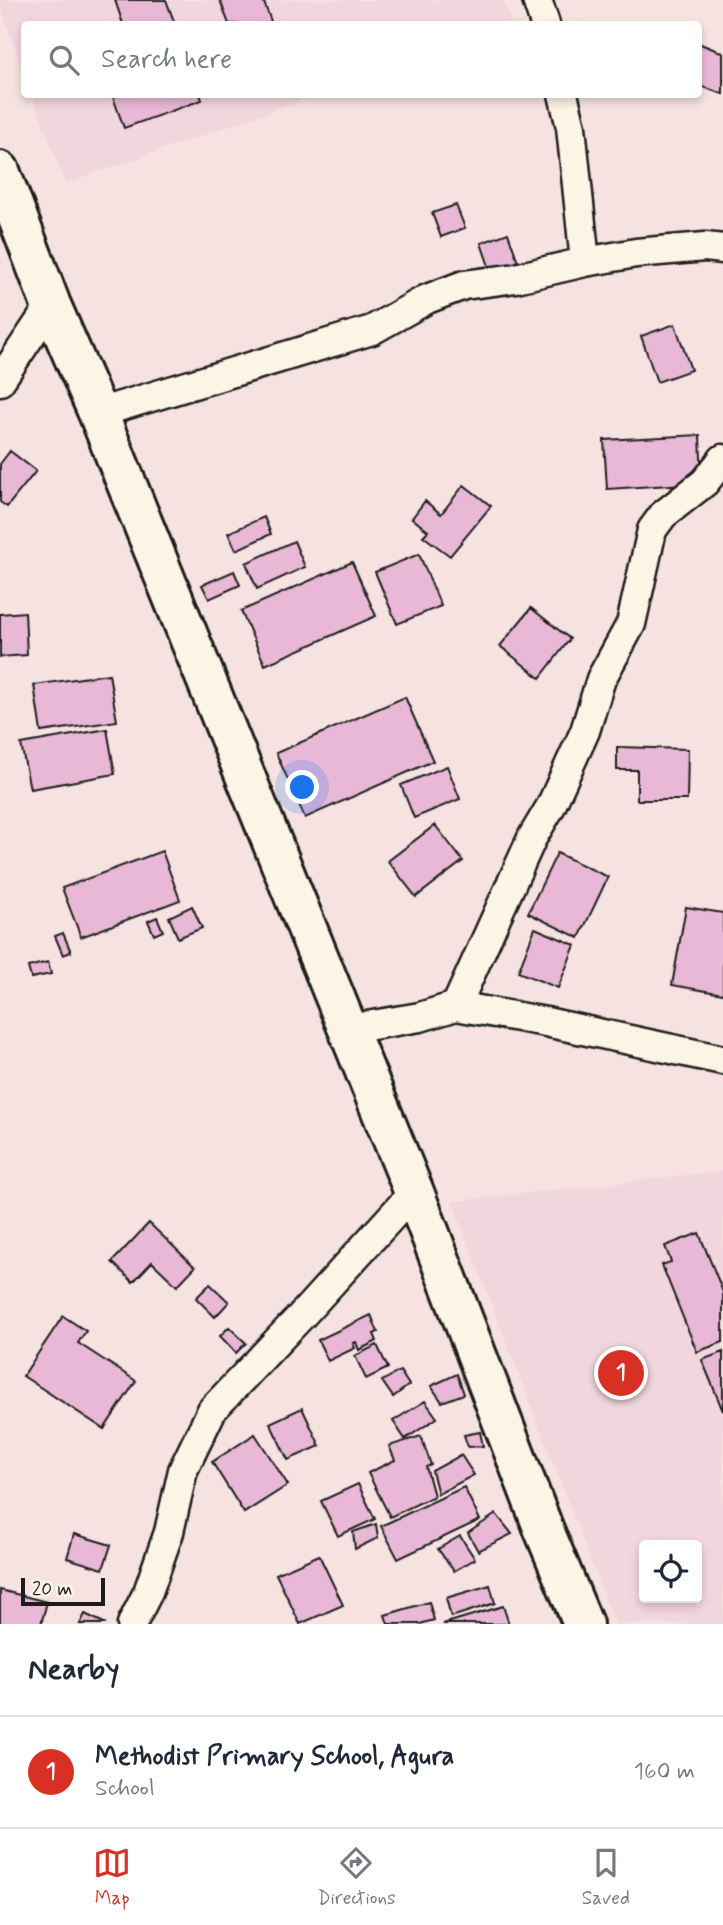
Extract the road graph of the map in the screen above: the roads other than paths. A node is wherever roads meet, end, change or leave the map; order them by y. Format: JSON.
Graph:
{"nodes":[{"id":1,"x":537,"y":0,"type":"edge"},
{"id":2,"x":544,"y":21,"type":"edge"},
{"id":3,"x":564,"y":98,"type":"edge"},
{"id":4,"x":0,"y":171,"type":"edge"},
{"id":5,"x":723,"y":249,"type":"edge"},
{"id":6,"x":585,"y":262,"type":"junction"},
{"id":7,"x":51,"y":305,"type":"junction"},
{"id":8,"x":1,"y":378,"type":"edge"},
{"id":9,"x":98,"y":413,"type":"junction"},
{"id":10,"x":723,"y":459,"type":"edge"},
{"id":11,"x":456,"y":1006,"type":"junction"},
{"id":12,"x":349,"y":1029,"type":"junction"},
{"id":13,"x":723,"y":1060,"type":"edge"},
{"id":14,"x":414,"y":1192,"type":"junction"},
{"id":15,"x":132,"y":1624,"type":"edge"},
{"id":16,"x":583,"y":1624,"type":"edge"}],
"edges":[{"from":1,"to":2,"type":"street"},
{"from":3,"to":6,"type":"street"},
{"from":4,"to":7,"type":"street"},
{"from":5,"to":6,"type":"street"},
{"from":6,"to":9,"type":"street"},
{"from":7,"to":8,"type":"street"},
{"from":7,"to":9,"type":"street"},
{"from":9,"to":12,"type":"street"},
{"from":10,"to":11,"type":"street"},
{"from":11,"to":12,"type":"street"},
{"from":11,"to":13,"type":"street"},
{"from":12,"to":14,"type":"street"},
{"from":14,"to":15,"type":"street"},
{"from":14,"to":16,"type":"street"}]}
